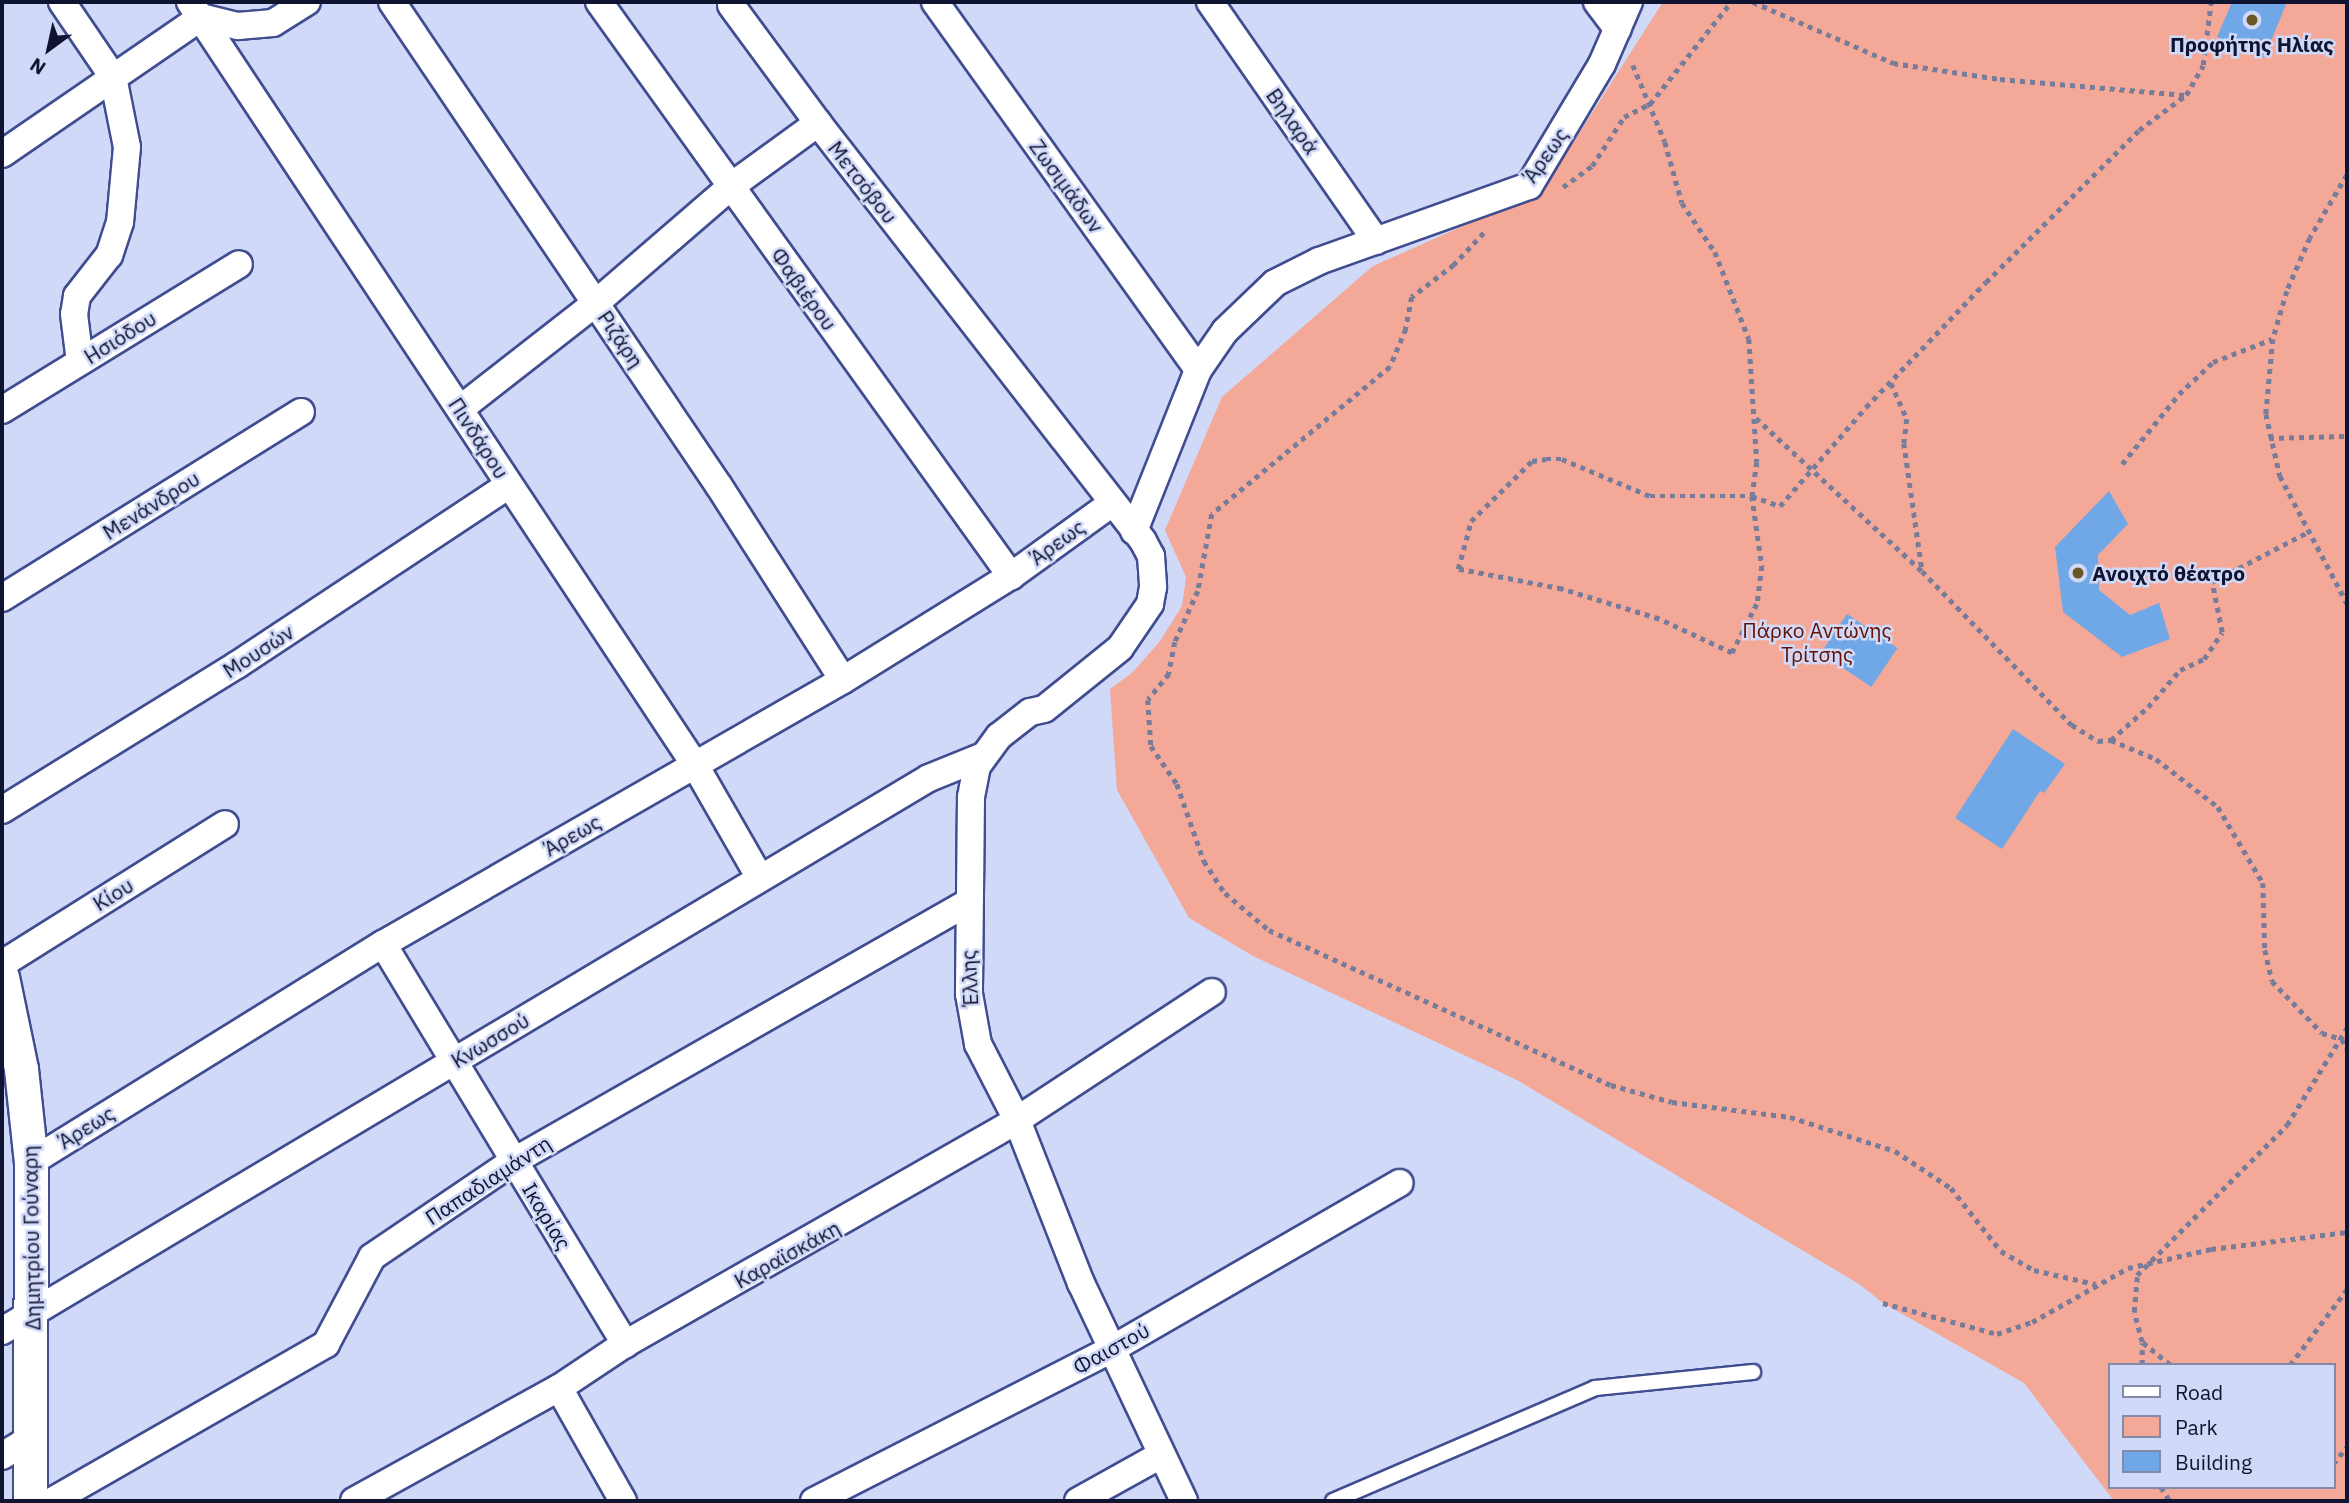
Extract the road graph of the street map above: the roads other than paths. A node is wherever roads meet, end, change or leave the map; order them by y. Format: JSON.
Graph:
{"nodes":[{"id":1,"x":62,"y":2,"type":"edge"},
{"id":2,"x":306,"y":2,"type":"edge"},
{"id":3,"x":392,"y":2,"type":"edge"},
{"id":4,"x":599,"y":2,"type":"edge"},
{"id":5,"x":935,"y":2,"type":"edge"},
{"id":6,"x":1210,"y":2,"type":"edge"},
{"id":7,"x":1597,"y":2,"type":"edge"},
{"id":8,"x":1629,"y":2,"type":"edge"},
{"id":9,"x":731,"y":5,"type":"dead end"},
{"id":10,"x":197,"y":7,"type":"edge"},
{"id":11,"x":1617,"y":29,"type":"junction"},
{"id":12,"x":113,"y":77,"type":"junction"},
{"id":13,"x":818,"y":123,"type":"junction"},
{"id":14,"x":2,"y":154,"type":"edge"},
{"id":15,"x":730,"y":187,"type":"junction"},
{"id":16,"x":1376,"y":241,"type":"junction"},
{"id":17,"x":239,"y":264,"type":"dead end"},
{"id":18,"x":597,"y":302,"type":"junction"},
{"id":19,"x":80,"y":362,"type":"junction"},
{"id":20,"x":1198,"y":370,"type":"junction"},
{"id":21,"x":460,"y":409,"type":"junction"},
{"id":22,"x":2,"y":410,"type":"edge"},
{"id":23,"x":301,"y":412,"type":"dead end"},
{"id":24,"x":509,"y":485,"type":"junction"},
{"id":25,"x":1111,"y":504,"type":"junction"},
{"id":26,"x":1134,"y":531,"type":"junction"},
{"id":27,"x":1011,"y":576,"type":"junction"},
{"id":28,"x":2,"y":598,"type":"edge"},
{"id":29,"x":843,"y":680,"type":"junction"},
{"id":30,"x":981,"y":757,"type":"junction"},
{"id":31,"x":695,"y":765,"type":"junction"},
{"id":32,"x":2,"y":810,"type":"edge"},
{"id":33,"x":225,"y":824,"type":"dead end"},
{"id":34,"x":760,"y":878,"type":"junction"},
{"id":35,"x":967,"y":903,"type":"junction"},
{"id":36,"x":383,"y":944,"type":"junction"},
{"id":37,"x":2,"y":964,"type":"edge"},
{"id":38,"x":2,"y":977,"type":"edge"},
{"id":39,"x":1212,"y":992,"type":"dead end"},
{"id":40,"x":9,"y":1051,"type":"edge"},
{"id":41,"x":454,"y":1061,"type":"junction"},
{"id":42,"x":1017,"y":1120,"type":"junction"},
{"id":43,"x":514,"y":1161,"type":"junction"},
{"id":44,"x":31,"y":1162,"type":"junction"},
{"id":45,"x":1400,"y":1183,"type":"dead end"},
{"id":46,"x":33,"y":1312,"type":"junction"},
{"id":47,"x":2,"y":1331,"type":"edge"},
{"id":48,"x":625,"y":1343,"type":"junction"},
{"id":49,"x":1112,"y":1349,"type":"junction"},
{"id":50,"x":1753,"y":1372,"type":"dead end"},
{"id":51,"x":559,"y":1388,"type":"junction"},
{"id":52,"x":32,"y":1437,"type":"junction"},
{"id":53,"x":2,"y":1456,"type":"edge"},
{"id":54,"x":1159,"y":1456,"type":"junction"},
{"id":55,"x":30,"y":1501,"type":"edge"},
{"id":56,"x":52,"y":1501,"type":"edge"},
{"id":57,"x":354,"y":1501,"type":"edge"},
{"id":58,"x":622,"y":1501,"type":"edge"},
{"id":59,"x":814,"y":1501,"type":"edge"},
{"id":60,"x":1078,"y":1501,"type":"edge"},
{"id":61,"x":1184,"y":1501,"type":"edge"},
{"id":62,"x":1333,"y":1501,"type":"edge"}],
"edges":[{"from":1,"to":12,"type":"street"},
{"from":2,"to":10,"type":"street"},
{"from":3,"to":18,"type":"street","name":"Ριζάρη"},
{"from":4,"to":15,"type":"street","name":"Φαβιέρου"},
{"from":5,"to":20,"type":"street","name":"Ζωσιμάδων"},
{"from":6,"to":16,"type":"street","name":"Βηλαρά"},
{"from":7,"to":11,"type":"street"},
{"from":8,"to":11,"type":"street","name":"Άρεως"},
{"from":9,"to":13,"type":"street"},
{"from":10,"to":12,"type":"street"},
{"from":10,"to":21,"type":"street","name":"Πινδάρου"},
{"from":11,"to":16,"type":"street","name":"Άρεως"},
{"from":12,"to":14,"type":"street"},
{"from":12,"to":19,"type":"street"},
{"from":13,"to":15,"type":"street","name":"Μετσόβου"},
{"from":13,"to":25,"type":"street","name":"Μετσόβου"},
{"from":15,"to":18,"type":"street","name":"Μετσόβου"},
{"from":15,"to":27,"type":"street","name":"Φαβιέρου"},
{"from":16,"to":20,"type":"street","name":"Άρεως"},
{"from":17,"to":19,"type":"street","name":"Ησιόδου"},
{"from":18,"to":21,"type":"street","name":"Μετσόβου"},
{"from":18,"to":29,"type":"street","name":"Ριζάρη"},
{"from":19,"to":22,"type":"street","name":"Ησιόδου"},
{"from":20,"to":26,"type":"street","name":"Άρεως"},
{"from":21,"to":24,"type":"street","name":"Πινδάρου"},
{"from":23,"to":28,"type":"street","name":"Μενάνδρου"},
{"from":24,"to":31,"type":"street","name":"Πινδάρου"},
{"from":24,"to":32,"type":"street","name":"Μουσών"},
{"from":25,"to":26,"type":"street"},
{"from":25,"to":27,"type":"street","name":"Άρεως"},
{"from":26,"to":30,"type":"street"},
{"from":27,"to":29,"type":"street","name":"Άρεως"},
{"from":29,"to":31,"type":"street","name":"Άρεως"},
{"from":30,"to":34,"type":"street","name":"Κνωσσού"},
{"from":30,"to":35,"type":"street","name":"Έλλης"},
{"from":31,"to":34,"type":"street","name":"Πινδάρου"},
{"from":31,"to":36,"type":"street","name":"Άρεως"},
{"from":33,"to":37,"type":"street","name":"Κίου"},
{"from":34,"to":41,"type":"street","name":"Κνωσσού"},
{"from":35,"to":42,"type":"street","name":"Έλλης"},
{"from":35,"to":43,"type":"street","name":"Παπαδιαμάντη"},
{"from":36,"to":41,"type":"street","name":"Ικαρίας"},
{"from":36,"to":44,"type":"street","name":"Άρεως"},
{"from":38,"to":40,"type":"street","name":"Δημητρίου Γούναρη"},
{"from":39,"to":42,"type":"street","name":"Καραϊσκάκη"},
{"from":40,"to":44,"type":"street","name":"Δημητρίου Γούναρη"},
{"from":41,"to":43,"type":"street","name":"Ικαρίας"},
{"from":41,"to":46,"type":"street","name":"Κνωσσού"},
{"from":42,"to":48,"type":"street","name":"Καραϊσκάκη"},
{"from":42,"to":49,"type":"street","name":"Έλλης"},
{"from":43,"to":48,"type":"street","name":"Ικαρίας"},
{"from":43,"to":56,"type":"street","name":"Παπαδιαμάντη"},
{"from":44,"to":46,"type":"street","name":"Δημητρίου Γούναρη"},
{"from":45,"to":49,"type":"street","name":"Φαιστού"},
{"from":46,"to":47,"type":"street","name":"Κνωσσού"},
{"from":46,"to":52,"type":"street","name":"Δημητρίου Γούναρη"},
{"from":48,"to":51,"type":"street","name":"Καραϊσκάκη"},
{"from":49,"to":54,"type":"street","name":"Έλλης"},
{"from":49,"to":59,"type":"street","name":"Φαιστού"},
{"from":50,"to":62,"type":"lane"},
{"from":51,"to":57,"type":"street","name":"Καραϊσκάκη"},
{"from":51,"to":58,"type":"street"},
{"from":52,"to":53,"type":"street"},
{"from":52,"to":55,"type":"street","name":"Δημητρίου Γούναρη"},
{"from":54,"to":60,"type":"street"},
{"from":54,"to":61,"type":"street","name":"Έλλης"}]}
